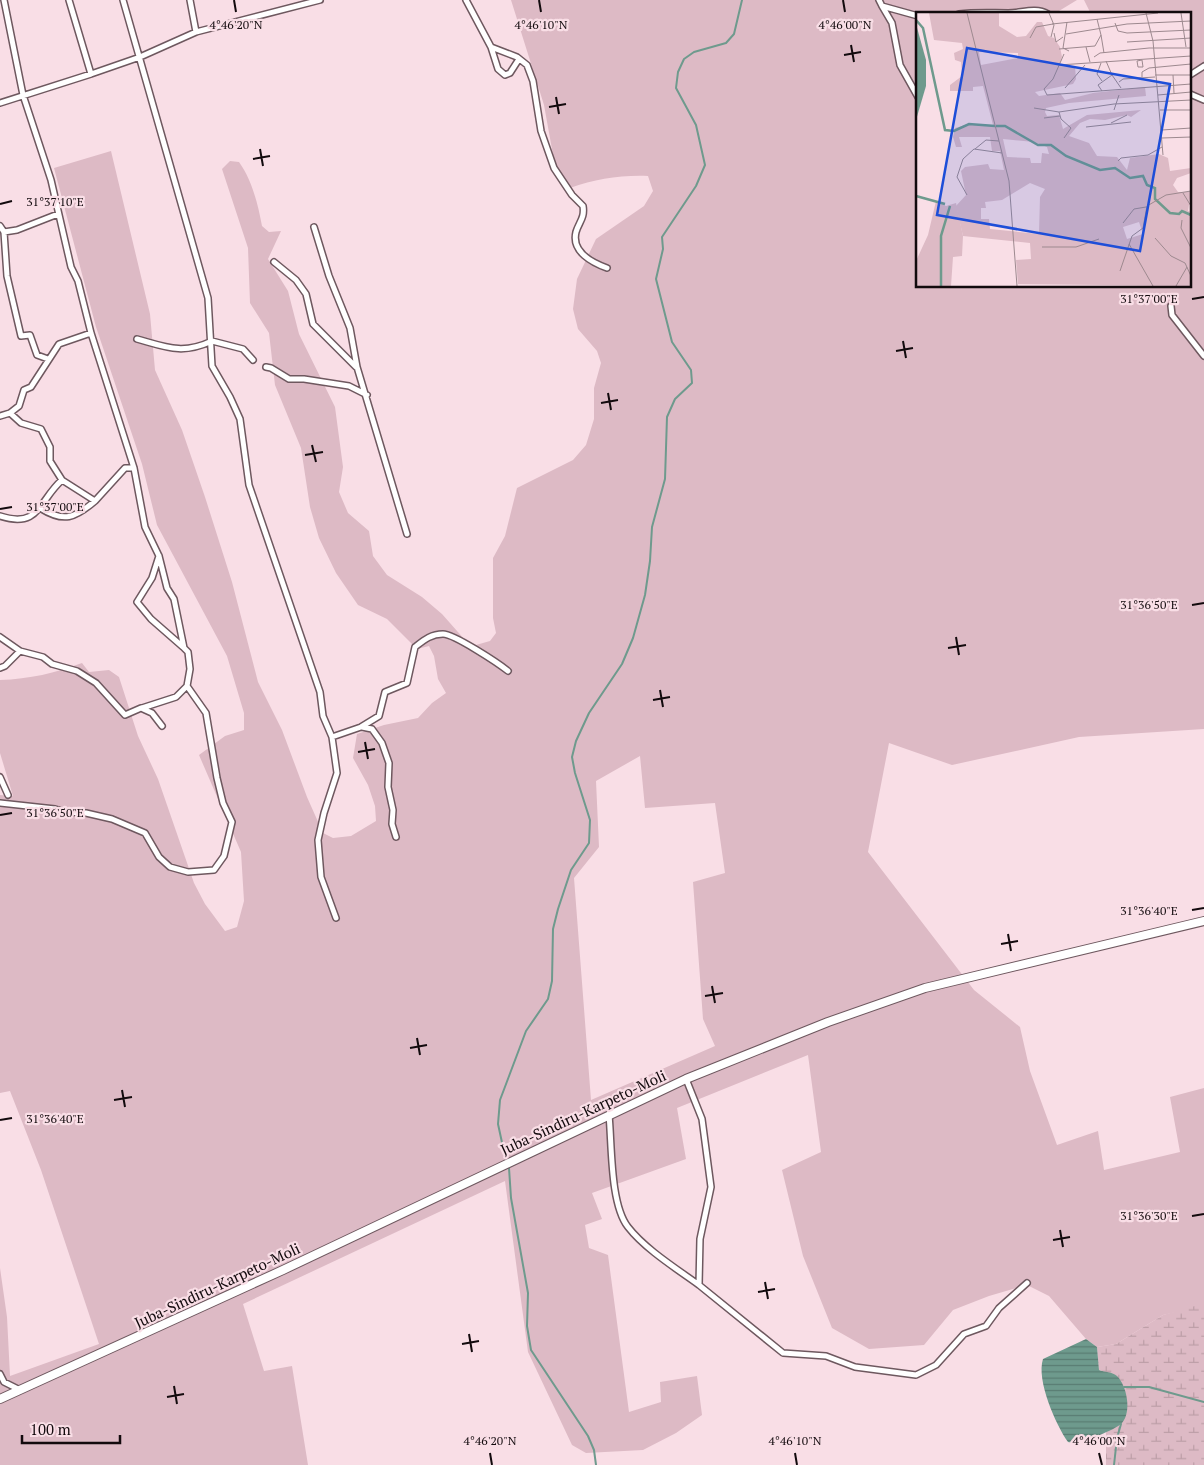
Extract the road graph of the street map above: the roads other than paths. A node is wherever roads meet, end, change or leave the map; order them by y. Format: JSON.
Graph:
{"nodes":[{"id":1,"x":4,"y":0,"type":"edge"},
{"id":2,"x":69,"y":0,"type":"edge"},
{"id":3,"x":123,"y":0,"type":"edge"},
{"id":4,"x":190,"y":0,"type":"edge"},
{"id":5,"x":320,"y":0,"type":"edge"},
{"id":6,"x":466,"y":0,"type":"edge"},
{"id":7,"x":879,"y":0,"type":"edge"},
{"id":8,"x":882,"y":6,"type":"junction"},
{"id":9,"x":978,"y":12,"type":"edge"},
{"id":10,"x":998,"y":12,"type":"edge"},
{"id":11,"x":1016,"y":12,"type":"edge"},
{"id":12,"x":1038,"y":12,"type":"edge"},
{"id":13,"x":916,"y":15,"type":"edge"},
{"id":14,"x":196,"y":32,"type":"junction"},
{"id":15,"x":491,"y":47,"type":"junction"},
{"id":16,"x":140,"y":56,"type":"junction"},
{"id":17,"x":519,"y":59,"type":"junction"},
{"id":18,"x":1204,"y":66,"type":"edge"},
{"id":19,"x":91,"y":74,"type":"junction"},
{"id":20,"x":1192,"y":74,"type":"edge"},
{"id":21,"x":916,"y":94,"type":"edge"},
{"id":22,"x":23,"y":95,"type":"junction"},
{"id":23,"x":1192,"y":95,"type":"edge"},
{"id":24,"x":1204,"y":100,"type":"edge"},
{"id":25,"x":0,"y":102,"type":"edge"},
{"id":26,"x":58,"y":214,"type":"junction"},
{"id":27,"x":0,"y":226,"type":"edge"},
{"id":28,"x":314,"y":226,"type":"dead end"},
{"id":29,"x":4,"y":232,"type":"junction"},
{"id":30,"x":274,"y":262,"type":"dead end"},
{"id":31,"x":607,"y":268,"type":"dead end"},
{"id":32,"x":1170,"y":306,"type":"dead end"},
{"id":33,"x":91,"y":333,"type":"junction"},
{"id":34,"x":137,"y":339,"type":"dead end"},
{"id":35,"x":212,"y":341,"type":"junction"},
{"id":36,"x":1204,"y":356,"type":"edge"},
{"id":37,"x":48,"y":359,"type":"junction"},
{"id":38,"x":253,"y":360,"type":"dead end"},
{"id":39,"x":266,"y":367,"type":"dead end"},
{"id":40,"x":357,"y":367,"type":"junction"},
{"id":41,"x":367,"y":395,"type":"junction"},
{"id":42,"x":10,"y":413,"type":"junction"},
{"id":43,"x":0,"y":416,"type":"edge"},
{"id":44,"x":134,"y":468,"type":"junction"},
{"id":45,"x":62,"y":480,"type":"junction"},
{"id":46,"x":95,"y":501,"type":"junction"},
{"id":47,"x":40,"y":508,"type":"junction"},
{"id":48,"x":0,"y":516,"type":"edge"},
{"id":49,"x":407,"y":534,"type":"dead end"},
{"id":50,"x":159,"y":556,"type":"junction"},
{"id":51,"x":0,"y":637,"type":"edge"},
{"id":52,"x":184,"y":648,"type":"junction"},
{"id":53,"x":20,"y":651,"type":"junction"},
{"id":54,"x":0,"y":668,"type":"edge"},
{"id":55,"x":508,"y":671,"type":"dead end"},
{"id":56,"x":187,"y":686,"type":"junction"},
{"id":57,"x":141,"y":708,"type":"junction"},
{"id":58,"x":162,"y":726,"type":"dead end"},
{"id":59,"x":361,"y":727,"type":"junction"},
{"id":60,"x":332,"y":737,"type":"junction"},
{"id":61,"x":0,"y":777,"type":"edge"},
{"id":62,"x":8,"y":795,"type":"dead end"},
{"id":63,"x":0,"y":803,"type":"edge"},
{"id":64,"x":396,"y":837,"type":"dead end"},
{"id":65,"x":336,"y":918,"type":"dead end"},
{"id":66,"x":1204,"y":920,"type":"edge"},
{"id":67,"x":686,"y":1079,"type":"junction"},
{"id":68,"x":609,"y":1115,"type":"junction"},
{"id":69,"x":1027,"y":1283,"type":"dead end"},
{"id":70,"x":699,"y":1285,"type":"junction"},
{"id":71,"x":0,"y":1374,"type":"edge"},
{"id":72,"x":20,"y":1390,"type":"junction"},
{"id":73,"x":0,"y":1399,"type":"edge"}],
"edges":[{"from":1,"to":22,"type":"street"},
{"from":2,"to":19,"type":"street"},
{"from":3,"to":16,"type":"street"},
{"from":4,"to":14,"type":"street"},
{"from":5,"to":14,"type":"street"},
{"from":6,"to":15,"type":"street"},
{"from":7,"to":8,"type":"street"},
{"from":8,"to":13,"type":"street"},
{"from":8,"to":21,"type":"street"},
{"from":9,"to":10,"type":"street"},
{"from":11,"to":12,"type":"street"},
{"from":14,"to":16,"type":"street"},
{"from":15,"to":17,"type":"street"},
{"from":15,"to":17,"type":"street"},
{"from":16,"to":19,"type":"street"},
{"from":16,"to":35,"type":"street"},
{"from":17,"to":31,"type":"street"},
{"from":18,"to":20,"type":"street"},
{"from":19,"to":22,"type":"street"},
{"from":22,"to":25,"type":"street"},
{"from":22,"to":26,"type":"street"},
{"from":23,"to":24,"type":"street"},
{"from":26,"to":29,"type":"street"},
{"from":26,"to":33,"type":"street"},
{"from":27,"to":29,"type":"street"},
{"from":28,"to":40,"type":"street"},
{"from":29,"to":37,"type":"street"},
{"from":30,"to":40,"type":"street"},
{"from":32,"to":36,"type":"street"},
{"from":33,"to":37,"type":"street"},
{"from":33,"to":44,"type":"street"},
{"from":34,"to":35,"type":"street"},
{"from":35,"to":38,"type":"street"},
{"from":35,"to":60,"type":"street"},
{"from":37,"to":42,"type":"street"},
{"from":39,"to":41,"type":"street"},
{"from":40,"to":41,"type":"street"},
{"from":41,"to":49,"type":"street"},
{"from":42,"to":43,"type":"street"},
{"from":42,"to":45,"type":"street"},
{"from":44,"to":46,"type":"street"},
{"from":44,"to":50,"type":"street"},
{"from":45,"to":46,"type":"street"},
{"from":45,"to":47,"type":"street"},
{"from":46,"to":47,"type":"street"},
{"from":47,"to":48,"type":"street"},
{"from":50,"to":52,"type":"street"},
{"from":50,"to":52,"type":"street"},
{"from":51,"to":53,"type":"street"},
{"from":52,"to":56,"type":"street"},
{"from":53,"to":54,"type":"street"},
{"from":53,"to":57,"type":"street"},
{"from":55,"to":59,"type":"street"},
{"from":56,"to":57,"type":"street"},
{"from":56,"to":63,"type":"street"},
{"from":57,"to":58,"type":"street"},
{"from":59,"to":60,"type":"street"},
{"from":59,"to":64,"type":"street"},
{"from":60,"to":65,"type":"street"},
{"from":61,"to":62,"type":"street"},
{"from":66,"to":67,"type":"main road","name":"Juba-Sindiru-Karpeto-Moli"},
{"from":67,"to":68,"type":"main road","name":"Juba-Sindiru-Karpeto-Moli"},
{"from":67,"to":70,"type":"street"},
{"from":68,"to":70,"type":"street"},
{"from":68,"to":72,"type":"main road","name":"Juba-Sindiru-Karpeto-Moli"},
{"from":69,"to":70,"type":"street"},
{"from":71,"to":72,"type":"street"},
{"from":72,"to":73,"type":"main road","name":"Juba-Sindiru-Karpeto-Moli"}]}
